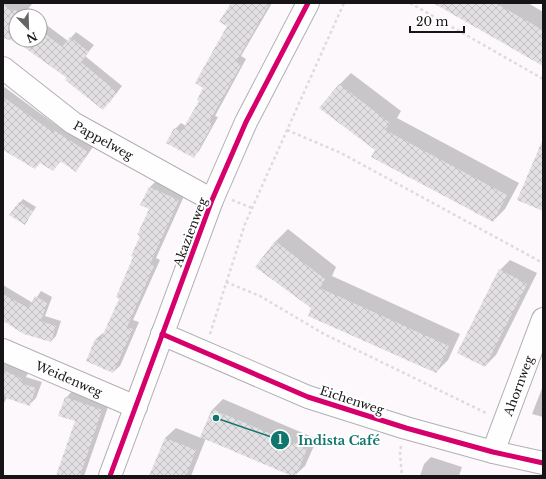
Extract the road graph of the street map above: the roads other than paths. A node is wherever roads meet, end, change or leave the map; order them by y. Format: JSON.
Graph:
{"nodes":[{"id":1,"x":308,"y":3,"type":"edge"},
{"id":2,"x":3,"y":68,"type":"edge"},
{"id":3,"x":212,"y":200,"type":"junction"},
{"id":4,"x":543,"y":319,"type":"edge"},
{"id":5,"x":162,"y":334,"type":"junction"},
{"id":6,"x":3,"y":350,"type":"edge"},
{"id":7,"x":136,"y":407,"type":"junction"},
{"id":8,"x":493,"y":452,"type":"junction"},
{"id":9,"x":543,"y":463,"type":"edge"},
{"id":10,"x":110,"y":476,"type":"edge"}],
"edges":[{"from":1,"to":3,"type":"street","name":"Akazienweg"},
{"from":2,"to":3,"type":"street","name":"Pappelweg"},
{"from":3,"to":5,"type":"street","name":"Akazienweg"},
{"from":4,"to":8,"type":"street","name":"Ahornweg"},
{"from":5,"to":7,"type":"street","name":"Akazienweg"},
{"from":5,"to":8,"type":"street","name":"Eichenweg"},
{"from":6,"to":7,"type":"street","name":"Weidenweg"},
{"from":7,"to":10,"type":"street","name":"Akazienweg"},
{"from":8,"to":9,"type":"street","name":"Eichenweg"}]}
